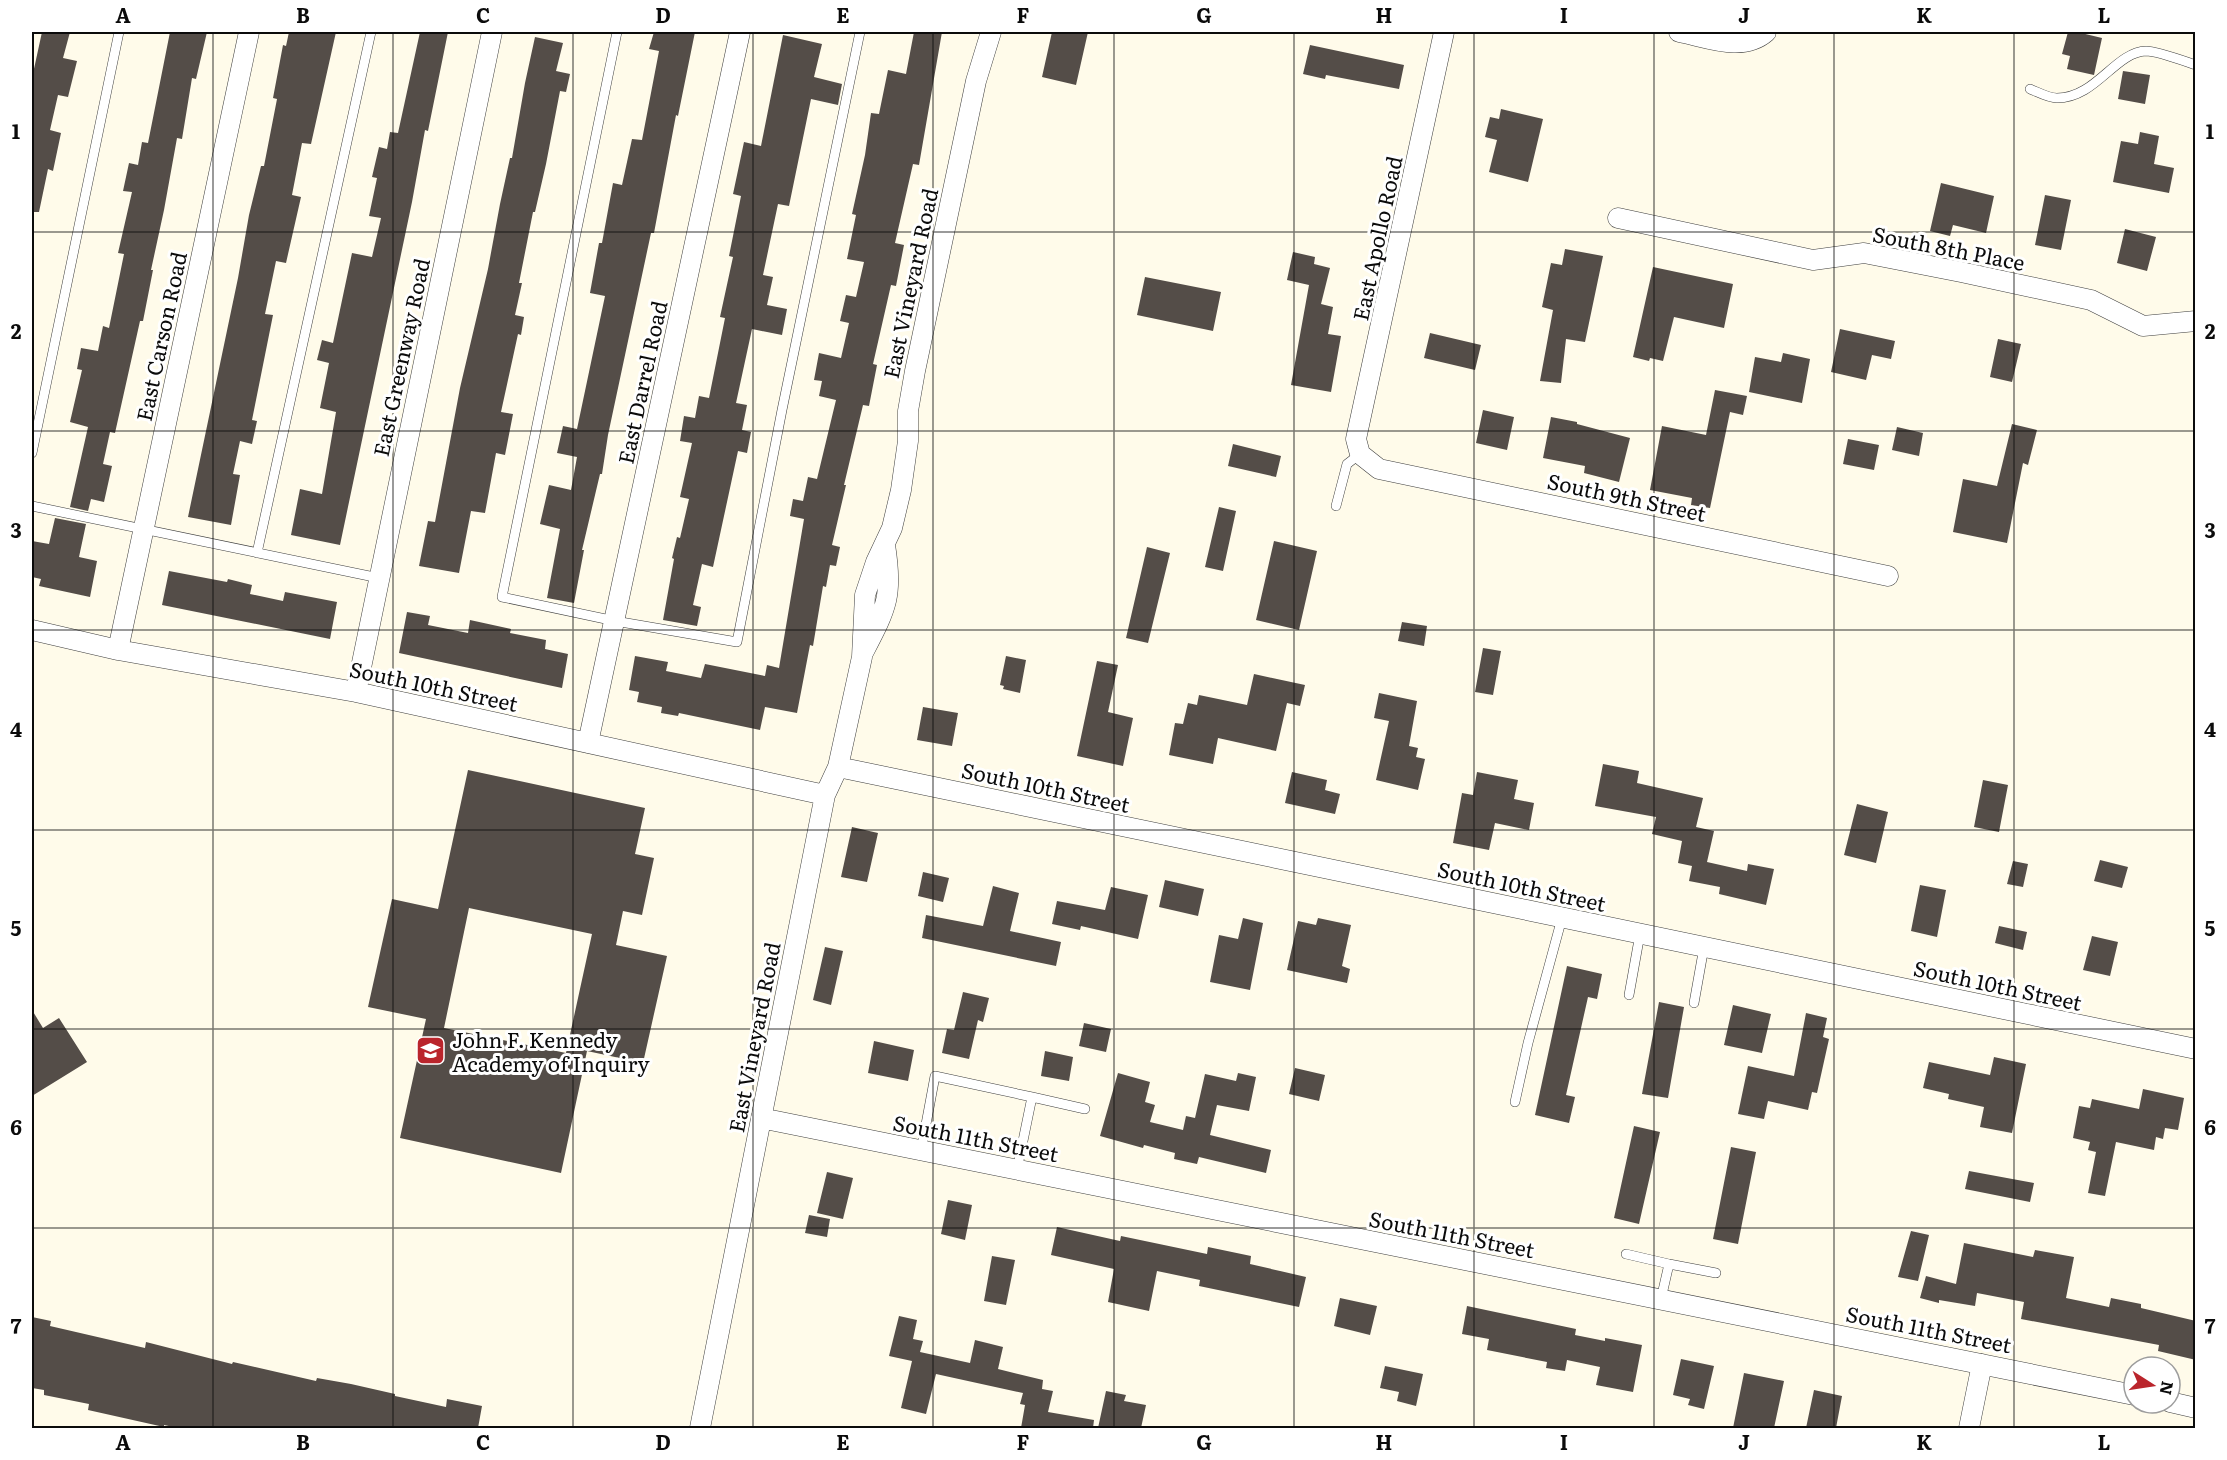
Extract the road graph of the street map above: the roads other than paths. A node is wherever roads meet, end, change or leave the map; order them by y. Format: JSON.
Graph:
{"nodes":[{"id":1,"x":119,"y":32,"type":"edge"},
{"id":2,"x":249,"y":32,"type":"edge"},
{"id":3,"x":371,"y":32,"type":"edge"},
{"id":4,"x":492,"y":32,"type":"edge"},
{"id":5,"x":616,"y":32,"type":"edge"},
{"id":6,"x":740,"y":32,"type":"edge"},
{"id":7,"x":860,"y":32,"type":"edge"},
{"id":8,"x":991,"y":32,"type":"edge"},
{"id":9,"x":1444,"y":32,"type":"edge"},
{"id":10,"x":1679,"y":32,"type":"edge"},
{"id":11,"x":1766,"y":32,"type":"edge"},
{"id":12,"x":2196,"y":65,"type":"edge"},
{"id":13,"x":2030,"y":89,"type":"dead end"},
{"id":14,"x":1618,"y":218,"type":"dead end"},
{"id":15,"x":2196,"y":321,"type":"edge"},
{"id":16,"x":32,"y":453,"type":"edge"},
{"id":17,"x":1360,"y":454,"type":"junction"},
{"id":18,"x":32,"y":506,"type":"edge"},
{"id":19,"x":1336,"y":506,"type":"dead end"},
{"id":20,"x":144,"y":529,"type":"junction"},
{"id":21,"x":257,"y":553,"type":"junction"},
{"id":22,"x":1888,"y":576,"type":"dead end"},
{"id":23,"x":379,"y":578,"type":"junction"},
{"id":24,"x":615,"y":621,"type":"junction"},
{"id":25,"x":32,"y":630,"type":"edge"},
{"id":26,"x":118,"y":650,"type":"junction"},
{"id":27,"x":356,"y":692,"type":"junction"},
{"id":28,"x":588,"y":743,"type":"junction"},
{"id":29,"x":838,"y":767,"type":"junction"},
{"id":30,"x":825,"y":795,"type":"junction"},
{"id":31,"x":1562,"y":918,"type":"junction"},
{"id":32,"x":1640,"y":934,"type":"junction"},
{"id":33,"x":1704,"y":947,"type":"junction"},
{"id":34,"x":1629,"y":995,"type":"dead end"},
{"id":35,"x":1694,"y":1003,"type":"dead end"},
{"id":36,"x":2196,"y":1049,"type":"edge"},
{"id":37,"x":1032,"y":1097,"type":"junction"},
{"id":38,"x":1515,"y":1102,"type":"dead end"},
{"id":39,"x":1085,"y":1108,"type":"dead end"},
{"id":40,"x":761,"y":1118,"type":"junction"},
{"id":41,"x":921,"y":1151,"type":"junction"},
{"id":42,"x":1017,"y":1170,"type":"junction"},
{"id":43,"x":1626,"y":1254,"type":"dead end"},
{"id":44,"x":1669,"y":1264,"type":"junction"},
{"id":45,"x":1716,"y":1273,"type":"dead end"},
{"id":46,"x":1661,"y":1299,"type":"junction"},
{"id":47,"x":1982,"y":1364,"type":"junction"},
{"id":48,"x":2122,"y":1393,"type":"edge"},
{"id":49,"x":700,"y":1428,"type":"edge"},
{"id":50,"x":1969,"y":1428,"type":"edge"}],
"edges":[{"from":1,"to":16,"type":"lane"},
{"from":2,"to":20,"type":"street","name":"East Carson Road"},
{"from":3,"to":21,"type":"lane"},
{"from":4,"to":23,"type":"street","name":"East Greenway Road"},
{"from":5,"to":24,"type":"lane"},
{"from":6,"to":24,"type":"street","name":"East Darrel Road"},
{"from":7,"to":24,"type":"lane"},
{"from":8,"to":29,"type":"street","name":"East Vineyard Road"},
{"from":9,"to":17,"type":"street","name":"East Apollo Road"},
{"from":10,"to":11,"type":"street"},
{"from":12,"to":13,"type":"lane"},
{"from":14,"to":15,"type":"street","name":"South 8th Place"},
{"from":17,"to":19,"type":"lane"},
{"from":17,"to":22,"type":"street","name":"South 9th Street"},
{"from":18,"to":20,"type":"lane"},
{"from":20,"to":21,"type":"lane"},
{"from":20,"to":26,"type":"street","name":"East Carson Road"},
{"from":21,"to":23,"type":"lane"},
{"from":23,"to":27,"type":"street","name":"East Greenway Road"},
{"from":24,"to":28,"type":"street","name":"East Darrel Road"},
{"from":25,"to":26,"type":"street","name":"South 10th Street"},
{"from":26,"to":27,"type":"street","name":"South 10th Street"},
{"from":27,"to":28,"type":"street","name":"South 10th Street"},
{"from":28,"to":30,"type":"street","name":"South 10th Street"},
{"from":29,"to":30,"type":"street","name":"East Vineyard Road"},
{"from":29,"to":31,"type":"street","name":"South 10th Street"},
{"from":30,"to":40,"type":"street","name":"East Vineyard Road"},
{"from":31,"to":32,"type":"street","name":"South 10th Street"},
{"from":31,"to":38,"type":"lane"},
{"from":32,"to":33,"type":"street","name":"South 10th Street"},
{"from":32,"to":34,"type":"lane"},
{"from":33,"to":35,"type":"lane"},
{"from":33,"to":36,"type":"street","name":"South 10th Street"},
{"from":37,"to":39,"type":"lane"},
{"from":37,"to":41,"type":"lane"},
{"from":37,"to":42,"type":"lane"},
{"from":40,"to":41,"type":"street","name":"South 11th Street"},
{"from":40,"to":49,"type":"street","name":"East Vineyard Road"},
{"from":41,"to":42,"type":"street","name":"South 11th Street"},
{"from":42,"to":46,"type":"street","name":"South 11th Street"},
{"from":43,"to":44,"type":"lane"},
{"from":44,"to":45,"type":"lane"},
{"from":44,"to":46,"type":"lane"},
{"from":46,"to":47,"type":"street","name":"South 11th Street"},
{"from":47,"to":48,"type":"street","name":"South 11th Street"},
{"from":47,"to":50,"type":"street"}]}
